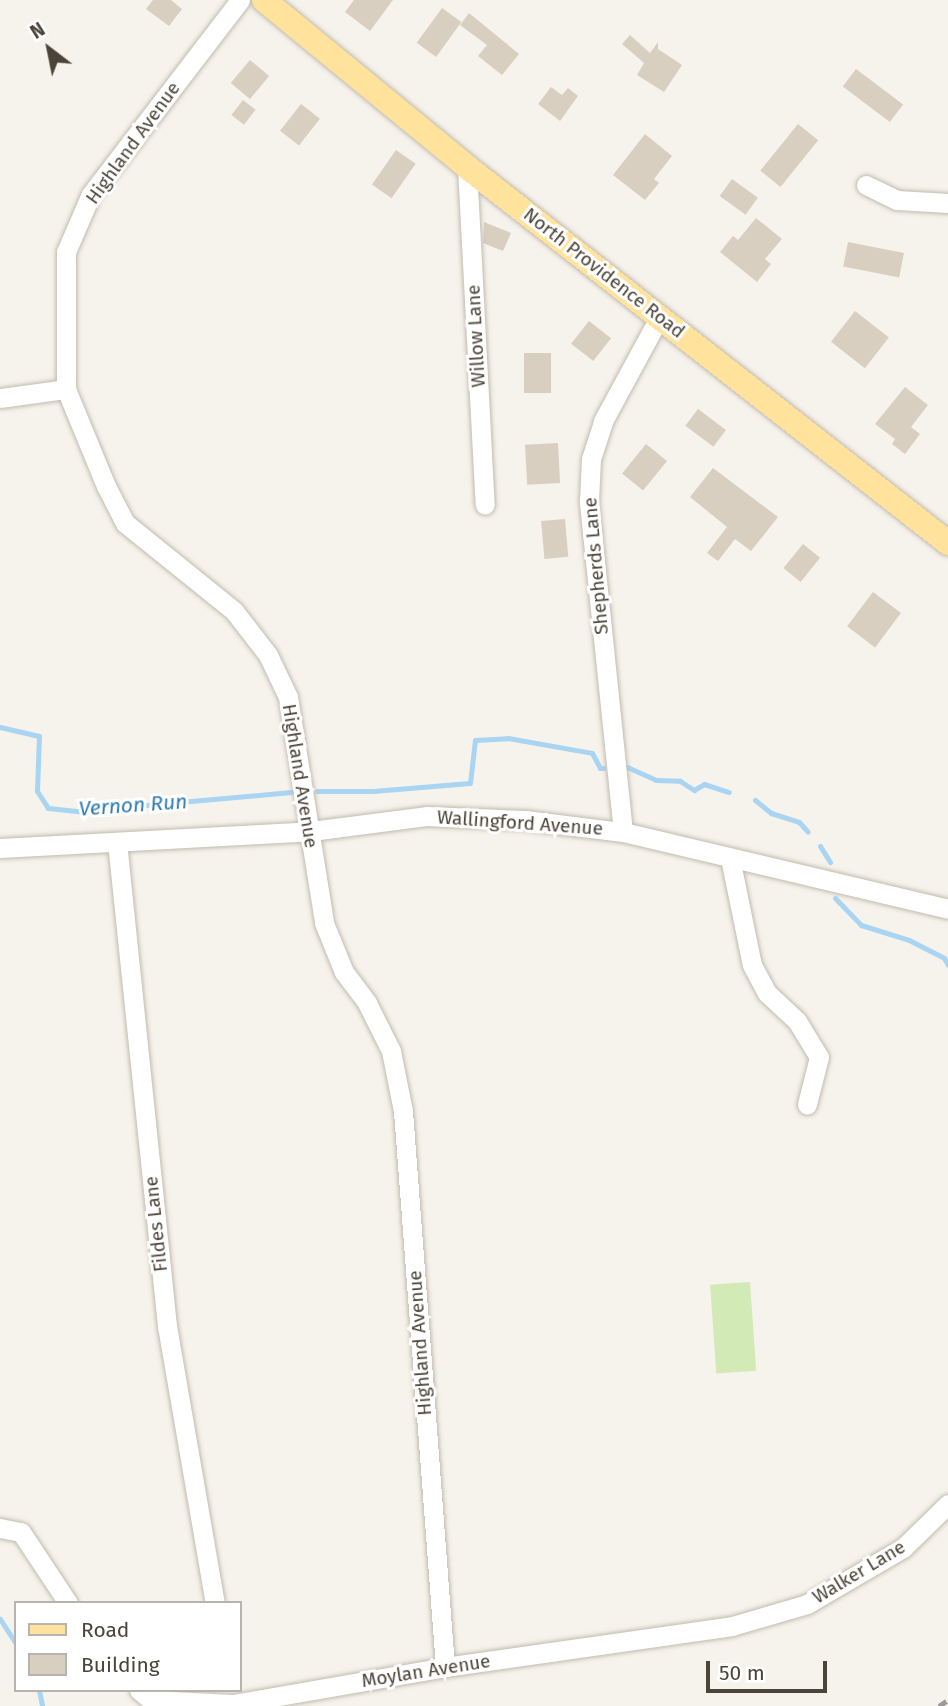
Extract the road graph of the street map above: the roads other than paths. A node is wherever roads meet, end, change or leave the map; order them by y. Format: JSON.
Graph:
{"nodes":[{"id":1,"x":240,"y":0,"type":"edge"},
{"id":2,"x":264,"y":0,"type":"edge"},
{"id":3,"x":467,"y":167,"type":"junction"},
{"id":4,"x":866,"y":185,"type":"dead end"},
{"id":5,"x":948,"y":204,"type":"edge"},
{"id":6,"x":660,"y":316,"type":"junction"},
{"id":7,"x":66,"y":389,"type":"junction"},
{"id":8,"x":0,"y":398,"type":"edge"},
{"id":9,"x":485,"y":505,"type":"dead end"},
{"id":10,"x":948,"y":542,"type":"edge"},
{"id":11,"x":311,"y":831,"type":"junction"},
{"id":12,"x":623,"y":832,"type":"junction"},
{"id":13,"x":117,"y":842,"type":"junction"},
{"id":14,"x":0,"y":848,"type":"edge"},
{"id":15,"x":730,"y":858,"type":"junction"},
{"id":16,"x":948,"y":909,"type":"edge"},
{"id":17,"x":807,"y":1104,"type":"dead end"},
{"id":18,"x":948,"y":1504,"type":"edge"},
{"id":19,"x":0,"y":1528,"type":"edge"},
{"id":20,"x":67,"y":1601,"type":"edge"},
{"id":21,"x":215,"y":1601,"type":"edge"},
{"id":22,"x":716,"y":1628,"type":"joint"},
{"id":23,"x":445,"y":1667,"type":"junction"},
{"id":24,"x":141,"y":1692,"type":"edge"},
{"id":25,"x":231,"y":1697,"type":"edge"}],
"edges":[{"from":1,"to":7,"type":"street","name":"Highland Avenue"},
{"from":2,"to":3,"type":"main road","name":"North Providence Road"},
{"from":3,"to":6,"type":"main road","name":"North Providence Road"},
{"from":3,"to":9,"type":"street","name":"Willow Lane"},
{"from":4,"to":5,"type":"street"},
{"from":6,"to":10,"type":"main road","name":"North Providence Road"},
{"from":6,"to":12,"type":"street","name":"Shepherds Lane"},
{"from":7,"to":8,"type":"street"},
{"from":7,"to":11,"type":"street","name":"Highland Avenue"},
{"from":11,"to":12,"type":"street","name":"Wallingford Avenue"},
{"from":11,"to":13,"type":"street","name":"Wallingford Avenue"},
{"from":11,"to":23,"type":"street","name":"Highland Avenue"},
{"from":12,"to":15,"type":"street","name":"Wallingford Avenue"},
{"from":13,"to":14,"type":"street","name":"Wallingford Avenue"},
{"from":13,"to":21,"type":"street","name":"Fildes Lane"},
{"from":15,"to":16,"type":"street","name":"Wallingford Avenue"},
{"from":15,"to":17,"type":"street"},
{"from":18,"to":22,"type":"street","name":"Walker Lane"},
{"from":19,"to":20,"type":"street"},
{"from":22,"to":23,"type":"street","name":"Moylan Avenue"},
{"from":23,"to":25,"type":"street","name":"Moylan Avenue"},
{"from":24,"to":25,"type":"street","name":"Moylan Avenue"}]}
